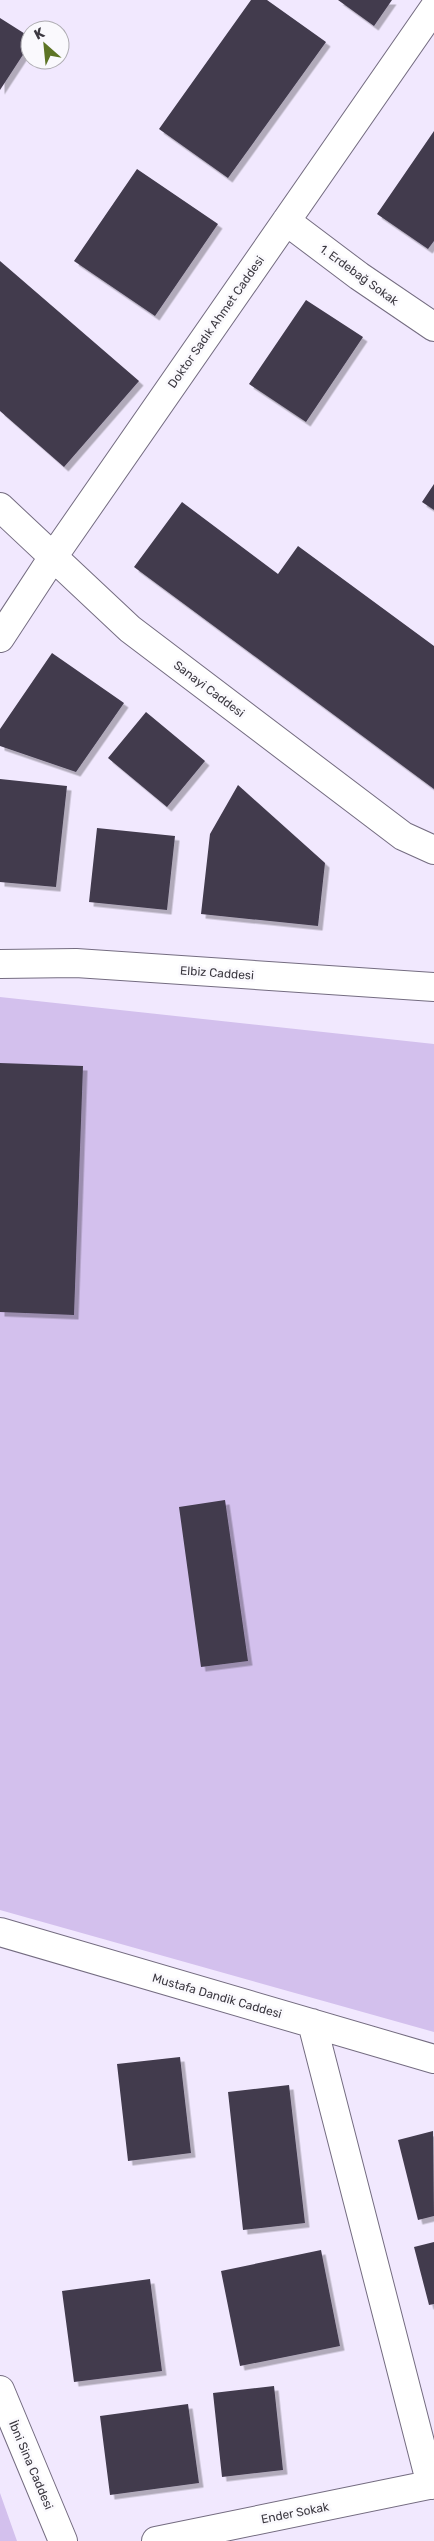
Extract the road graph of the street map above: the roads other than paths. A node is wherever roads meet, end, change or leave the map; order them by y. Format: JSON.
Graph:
{"nodes":[{"id":1,"x":434,"y":8,"type":"edge"},
{"id":2,"x":286,"y":221,"type":"junction"},
{"id":3,"x":434,"y":327,"type":"edge"},
{"id":4,"x":0,"y":507,"type":"edge"},
{"id":5,"x":53,"y":556,"type":"junction"},
{"id":6,"x":0,"y":638,"type":"edge"},
{"id":7,"x":434,"y":850,"type":"edge"},
{"id":8,"x":0,"y":964,"type":"edge"},
{"id":9,"x":434,"y":987,"type":"edge"},
{"id":10,"x":0,"y":1932,"type":"edge"},
{"id":11,"x":312,"y":2023,"type":"junction"},
{"id":12,"x":434,"y":2059,"type":"edge"},
{"id":13,"x":0,"y":2390,"type":"edge"},
{"id":14,"x":433,"y":2485,"type":"edge"},
{"id":15,"x":63,"y":2541,"type":"edge"},
{"id":16,"x":156,"y":2541,"type":"edge"}],
"edges":[{"from":1,"to":2,"type":"street","name":"Doktor Sadık Ahmet Caddesi"},
{"from":2,"to":3,"type":"street","name":"1. Erdebağ Sokak"},
{"from":2,"to":5,"type":"street","name":"Doktor Sadık Ahmet Caddesi"},
{"from":4,"to":5,"type":"street","name":"Sanayi Caddesi"},
{"from":5,"to":6,"type":"street","name":"Doktor Sadık Ahmet Caddesi"},
{"from":5,"to":7,"type":"street","name":"Sanayi Caddesi"},
{"from":8,"to":9,"type":"street","name":"Elbiz Caddesi"},
{"from":10,"to":11,"type":"street","name":"Mustafa Dandik Caddesi"},
{"from":11,"to":12,"type":"street","name":"Mustafa Dandik Caddesi"},
{"from":11,"to":14,"type":"street"},
{"from":13,"to":15,"type":"street","name":"İbni Sina Caddesi"},
{"from":14,"to":16,"type":"street","name":"Ender Sokak"}]}
